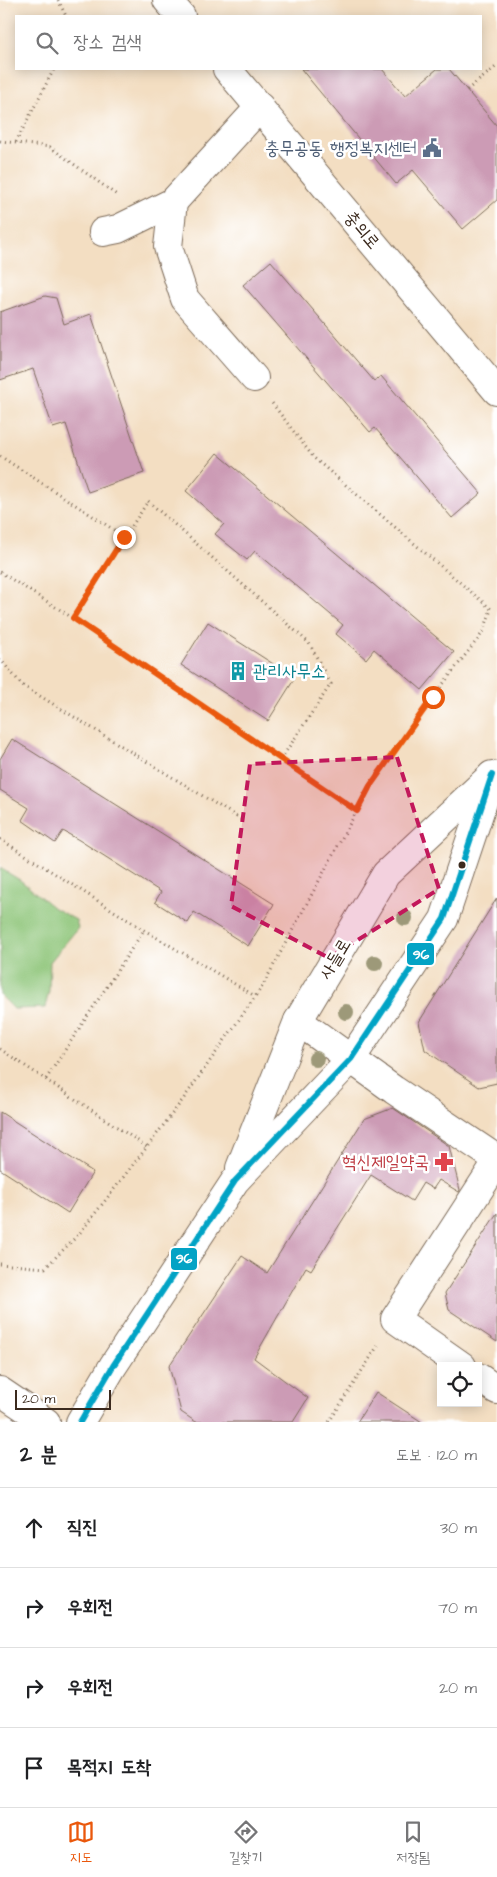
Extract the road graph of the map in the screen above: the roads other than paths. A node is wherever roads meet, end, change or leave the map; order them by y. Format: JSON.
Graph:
{"nodes":[{"id":1,"x":167,"y":0,"type":"edge"},
{"id":2,"x":180,"y":15,"type":"edge"},
{"id":3,"x":227,"y":70,"type":"edge"},
{"id":4,"x":260,"y":107,"type":"junction"},
{"id":5,"x":173,"y":202,"type":"junction"},
{"id":6,"x":103,"y":232,"type":"dead end"},
{"id":7,"x":254,"y":378,"type":"road end"},
{"id":8,"x":497,"y":391,"type":"edge"},
{"id":9,"x":495,"y":772,"type":"edge"},
{"id":10,"x":298,"y":1021,"type":"junction"},
{"id":11,"x":351,"y":1059,"type":"junction"},
{"id":12,"x":497,"y":1161,"type":"edge"},
{"id":13,"x":235,"y":1181,"type":"junction"},
{"id":14,"x":456,"y":1362,"type":"edge"},
{"id":15,"x":482,"y":1380,"type":"edge"},
{"id":16,"x":497,"y":1390,"type":"edge"},
{"id":17,"x":0,"y":1391,"type":"edge"},
{"id":18,"x":46,"y":1422,"type":"edge"},
{"id":19,"x":80,"y":1422,"type":"edge"}],
"edges":[{"from":1,"to":2,"type":"street"},
{"from":3,"to":4,"type":"street","name":"충의로"},
{"from":4,"to":5,"type":"street"},
{"from":4,"to":8,"type":"street","name":"충의로"},
{"from":5,"to":6,"type":"street"},
{"from":5,"to":7,"type":"street"},
{"from":9,"to":10,"type":"street","name":"사들로"},
{"from":9,"to":11,"type":"street","name":"사들로"},
{"from":10,"to":11,"type":"street"},
{"from":10,"to":13,"type":"street","name":"사들로"},
{"from":11,"to":12,"type":"street"},
{"from":11,"to":13,"type":"street","name":"사들로"},
{"from":12,"to":14,"type":"street"},
{"from":13,"to":19,"type":"street","name":"사들로"},
{"from":15,"to":16,"type":"street"},
{"from":17,"to":18,"type":"street"}]}
